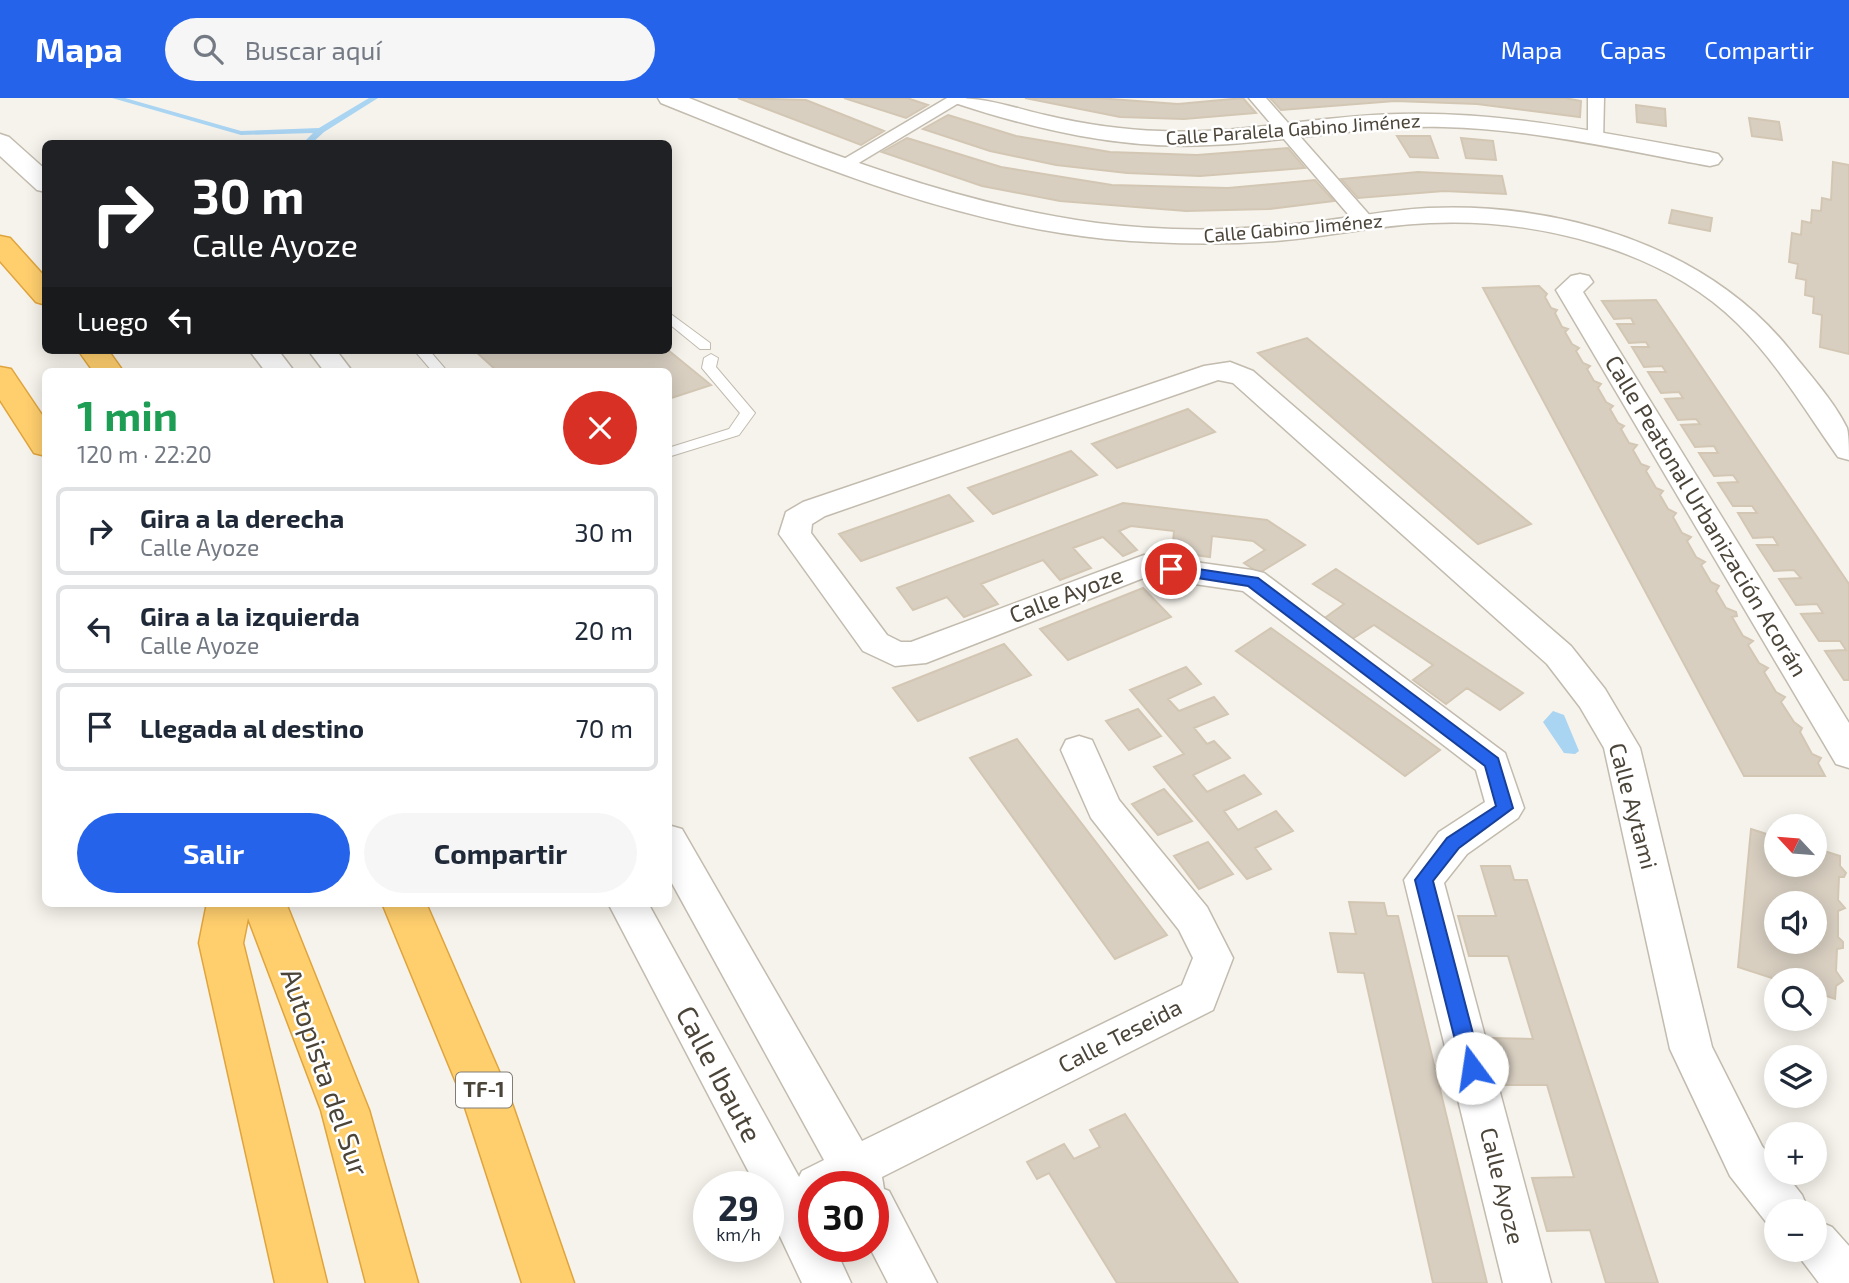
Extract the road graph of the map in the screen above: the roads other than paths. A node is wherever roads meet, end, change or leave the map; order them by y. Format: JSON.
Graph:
{"nodes":[{"id":1,"x":669,"y":98,"type":"edge"},
{"id":2,"x":961,"y":98,"type":"edge"},
{"id":3,"x":1257,"y":98,"type":"edge"},
{"id":4,"x":1596,"y":98,"type":"edge"},
{"id":5,"x":1286,"y":131,"type":"junction"},
{"id":6,"x":1597,"y":139,"type":"junction"},
{"id":7,"x":0,"y":142,"type":"edge"},
{"id":8,"x":1710,"y":159,"type":"dead end"},
{"id":9,"x":841,"y":166,"type":"junction"},
{"id":10,"x":42,"y":180,"type":"edge"},
{"id":11,"x":1366,"y":223,"type":"junction"},
{"id":12,"x":0,"y":244,"type":"edge"},
{"id":13,"x":1580,"y":282,"type":"dead end"},
{"id":14,"x":42,"y":291,"type":"edge"},
{"id":15,"x":672,"y":320,"type":"edge"},
{"id":16,"x":266,"y":354,"type":"edge"},
{"id":17,"x":325,"y":354,"type":"edge"},
{"id":18,"x":425,"y":354,"type":"edge"},
{"id":19,"x":277,"y":368,"type":"edge"},
{"id":20,"x":336,"y":368,"type":"edge"},
{"id":21,"x":437,"y":368,"type":"edge"},
{"id":22,"x":1230,"y":370,"type":"joint"},
{"id":23,"x":0,"y":376,"type":"edge"},
{"id":24,"x":42,"y":440,"type":"edge"},
{"id":25,"x":1849,"y":450,"type":"edge"},
{"id":26,"x":672,"y":452,"type":"edge"},
{"id":27,"x":1079,"y":750,"type":"dead end"},
{"id":28,"x":1849,"y":754,"type":"edge"},
{"id":29,"x":672,"y":848,"type":"edge"},
{"id":30,"x":228,"y":907,"type":"edge"},
{"id":31,"x":266,"y":907,"type":"edge"},
{"id":32,"x":406,"y":907,"type":"edge"},
{"id":33,"x":631,"y":907,"type":"edge"},
{"id":34,"x":821,"y":1171,"type":"edge"},
{"id":35,"x":826,"y":1171,"type":"edge"},
{"id":36,"x":871,"y":1171,"type":"edge"},
{"id":37,"x":1776,"y":1199,"type":"edge"},
{"id":38,"x":889,"y":1254,"type":"edge"},
{"id":39,"x":1827,"y":1256,"type":"edge"},
{"id":40,"x":829,"y":1262,"type":"edge"},
{"id":41,"x":1849,"y":1280,"type":"edge"},
{"id":42,"x":301,"y":1283,"type":"edge"},
{"id":43,"x":392,"y":1283,"type":"edge"},
{"id":44,"x":548,"y":1283,"type":"edge"},
{"id":45,"x":827,"y":1283,"type":"edge"},
{"id":46,"x":913,"y":1283,"type":"edge"},
{"id":47,"x":1527,"y":1283,"type":"edge"}],
"edges":[{"from":1,"to":9,"type":"street","name":"Calle Gabino Jiménez"},
{"from":2,"to":5,"type":"street","name":"Calle Paralela Gabino Jiménez"},
{"from":2,"to":9,"type":"street"},
{"from":3,"to":5,"type":"street"},
{"from":4,"to":6,"type":"street"},
{"from":5,"to":6,"type":"street","name":"Calle Paralela Gabino Jiménez"},
{"from":5,"to":11,"type":"street"},
{"from":6,"to":8,"type":"street","name":"Calle Paralela Gabino Jiménez"},
{"from":7,"to":10,"type":"street"},
{"from":9,"to":11,"type":"street","name":"Calle Gabino Jiménez"},
{"from":11,"to":25,"type":"street","name":"Calle Gabino Jiménez"},
{"from":12,"to":14,"type":"highway"},
{"from":13,"to":28,"type":"street","name":"Calle Peatonal Urbanización Acorán"},
{"from":15,"to":26,"type":"lane"},
{"from":16,"to":19,"type":"street"},
{"from":17,"to":20,"type":"street"},
{"from":18,"to":21,"type":"lane"},
{"from":22,"to":37,"type":"street","name":"Calle Aytami"},
{"from":22,"to":47,"type":"street","name":"Calle Ayoze"},
{"from":23,"to":24,"type":"highway"},
{"from":27,"to":36,"type":"street","name":"Calle Teseida"},
{"from":29,"to":35,"type":"street","name":"Calle Ibaute"},
{"from":30,"to":42,"type":"highway"},
{"from":31,"to":43,"type":"highway","name":"Autopista del Sur"},
{"from":32,"to":44,"type":"highway","number":"TF-1"},
{"from":33,"to":34,"type":"street","name":"Calle Ibaute"},
{"from":38,"to":46,"type":"street","name":"Calle Ibaute"},
{"from":39,"to":41,"type":"street"},
{"from":40,"to":45,"type":"street","name":"Calle Ibaute"}]}
